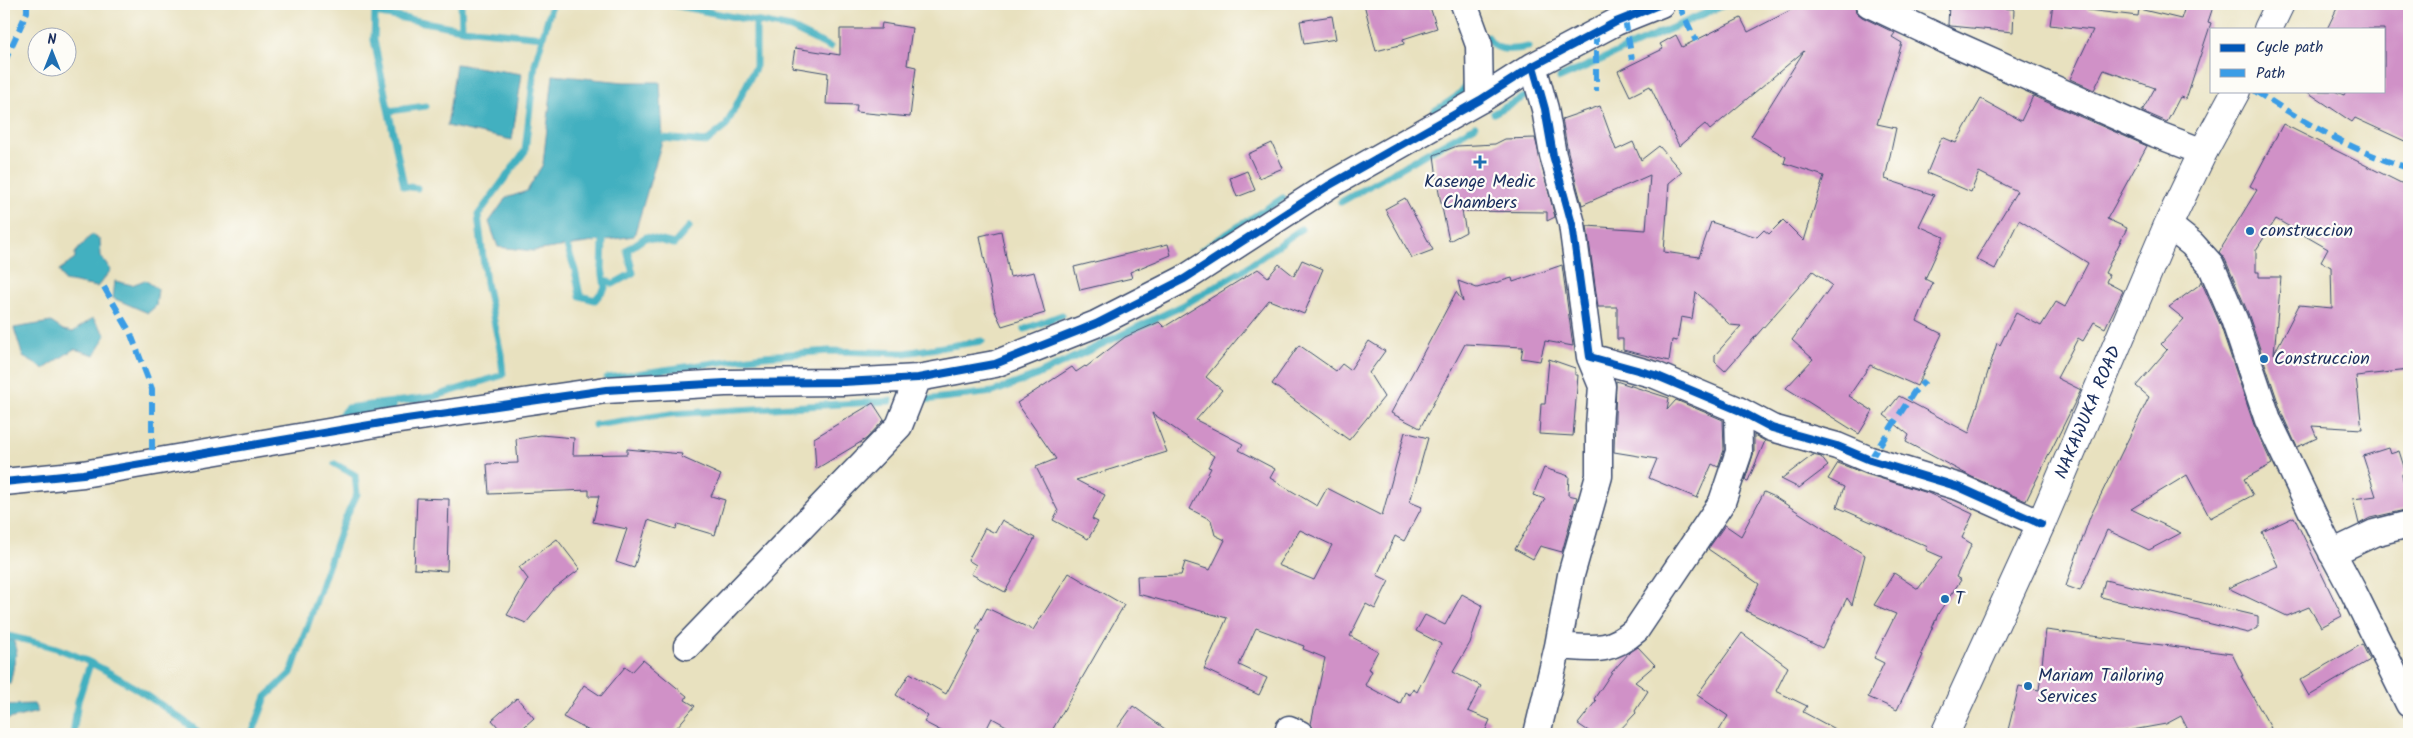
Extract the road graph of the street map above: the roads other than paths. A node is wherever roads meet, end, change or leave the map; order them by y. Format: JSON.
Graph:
{"nodes":[{"id":1,"x":1464,"y":4,"type":"edge"},
{"id":2,"x":1662,"y":4,"type":"edge"},
{"id":3,"x":1869,"y":4,"type":"edge"},
{"id":4,"x":2280,"y":4,"type":"edge"},
{"id":5,"x":2268,"y":28,"type":"edge"},
{"id":6,"x":1479,"y":45,"type":"junction"},
{"id":7,"x":1525,"y":72,"type":"junction"},
{"id":8,"x":2235,"y":92,"type":"edge"},
{"id":9,"x":1480,"y":100,"type":"junction"},
{"id":10,"x":2203,"y":152,"type":"junction"},
{"id":11,"x":2168,"y":225,"type":"junction"},
{"id":12,"x":1590,"y":357,"type":"junction"},
{"id":13,"x":918,"y":378,"type":"junction"},
{"id":14,"x":1738,"y":410,"type":"junction"},
{"id":15,"x":4,"y":482,"type":"edge"},
{"id":16,"x":2041,"y":524,"type":"junction"},
{"id":17,"x":2409,"y":524,"type":"edge"},
{"id":18,"x":2332,"y":553,"type":"junction"},
{"id":19,"x":687,"y":646,"type":"dead end"},
{"id":20,"x":1558,"y":646,"type":"junction"},
{"id":21,"x":2409,"y":704,"type":"edge"},
{"id":22,"x":1537,"y":734,"type":"edge"},
{"id":23,"x":1946,"y":734,"type":"edge"}],
"edges":[{"from":1,"to":6,"type":"street"},
{"from":2,"to":7,"type":"street"},
{"from":3,"to":10,"type":"street"},
{"from":4,"to":5,"type":"main road"},
{"from":6,"to":7,"type":"street"},
{"from":6,"to":9,"type":"street"},
{"from":7,"to":9,"type":"street"},
{"from":7,"to":12,"type":"street"},
{"from":8,"to":10,"type":"main road","name":"NAKAWUKA ROAD"},
{"from":9,"to":13,"type":"street"},
{"from":10,"to":11,"type":"main road","name":"NAKAWUKA ROAD"},
{"from":11,"to":16,"type":"main road","name":"NAKAWUKA ROAD"},
{"from":11,"to":18,"type":"street"},
{"from":12,"to":14,"type":"street"},
{"from":12,"to":20,"type":"street"},
{"from":13,"to":15,"type":"street"},
{"from":13,"to":19,"type":"street"},
{"from":14,"to":16,"type":"street"},
{"from":14,"to":20,"type":"street"},
{"from":16,"to":23,"type":"main road","name":"NAKAWUKA ROAD"},
{"from":17,"to":18,"type":"street"},
{"from":18,"to":21,"type":"street"},
{"from":20,"to":22,"type":"street"}]}
